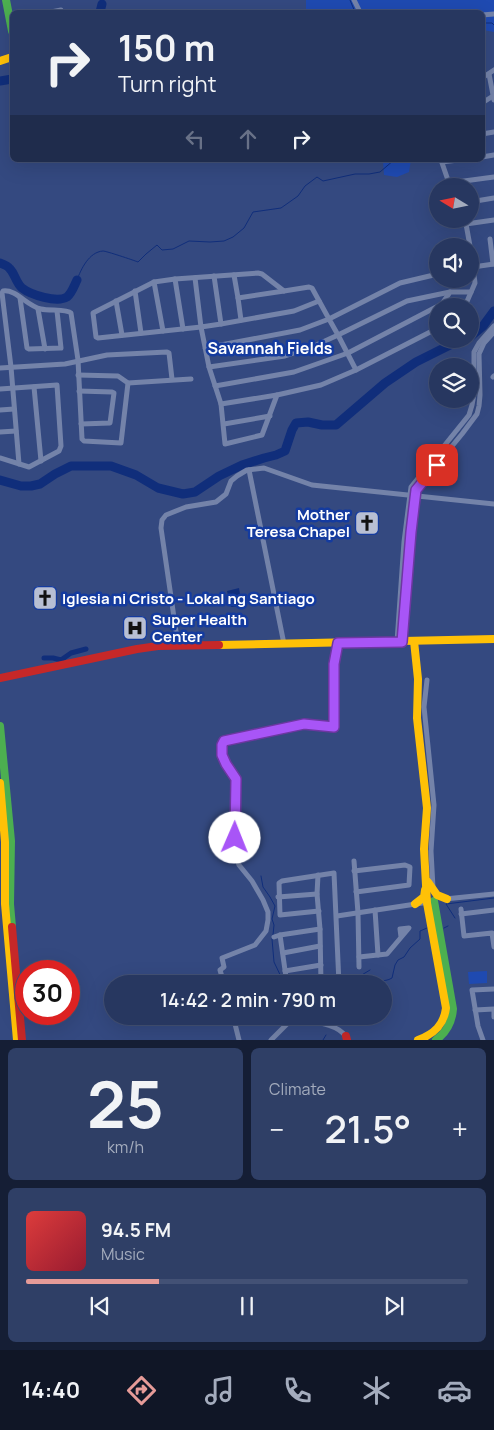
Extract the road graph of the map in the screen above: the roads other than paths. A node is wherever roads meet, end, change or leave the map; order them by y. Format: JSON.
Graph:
{"nodes":[{"id":1,"x":6,"y":0,"type":"edge"},
{"id":2,"x":10,"y":18,"type":"edge"},
{"id":3,"x":494,"y":70,"type":"edge"},
{"id":4,"x":489,"y":74,"type":"junction"},
{"id":5,"x":485,"y":76,"type":"edge"},
{"id":6,"x":494,"y":98,"type":"edge"},
{"id":7,"x":442,"y":162,"type":"edge"},
{"id":8,"x":494,"y":177,"type":"edge"},
{"id":9,"x":447,"y":178,"type":"edge"},
{"id":10,"x":479,"y":179,"type":"edge"},
{"id":11,"x":494,"y":198,"type":"edge"},
{"id":12,"x":479,"y":200,"type":"edge"},
{"id":13,"x":494,"y":220,"type":"edge"},
{"id":14,"x":479,"y":221,"type":"edge"},
{"id":15,"x":490,"y":239,"type":"dead end"},
{"id":16,"x":494,"y":264,"type":"edge"},
{"id":17,"x":479,"y":267,"type":"edge"},
{"id":18,"x":234,"y":275,"type":"junction"},
{"id":19,"x":214,"y":276,"type":"junction"},
{"id":20,"x":429,"y":276,"type":"edge"},
{"id":21,"x":195,"y":278,"type":"junction"},
{"id":22,"x":175,"y":279,"type":"junction"},
{"id":23,"x":154,"y":282,"type":"junction"},
{"id":24,"x":473,"y":288,"type":"edge"},
{"id":25,"x":135,"y":291,"type":"junction"},
{"id":26,"x":284,"y":292,"type":"junction"},
{"id":27,"x":450,"y":292,"type":"junction"},
{"id":28,"x":471,"y":292,"type":"junction"},
{"id":29,"x":20,"y":298,"type":"junction"},
{"id":30,"x":238,"y":298,"type":"junction"},
{"id":31,"x":468,"y":298,"type":"edge"},
{"id":32,"x":1,"y":301,"type":"edge"},
{"id":33,"x":116,"y":301,"type":"junction"},
{"id":34,"x":319,"y":301,"type":"junction"},
{"id":35,"x":38,"y":309,"type":"junction"},
{"id":36,"x":57,"y":312,"type":"junction"},
{"id":37,"x":2,"y":318,"type":"edge"},
{"id":38,"x":329,"y":319,"type":"junction"},
{"id":39,"x":241,"y":320,"type":"junction"},
{"id":40,"x":221,"y":324,"type":"junction"},
{"id":41,"x":494,"y":326,"type":"edge"},
{"id":42,"x":201,"y":327,"type":"junction"},
{"id":43,"x":183,"y":329,"type":"junction"},
{"id":44,"x":162,"y":331,"type":"junction"},
{"id":45,"x":494,"y":332,"type":"edge"},
{"id":46,"x":142,"y":333,"type":"junction"},
{"id":47,"x":429,"y":333,"type":"edge"},
{"id":48,"x":0,"y":334,"type":"edge"},
{"id":49,"x":6,"y":334,"type":"junction"},
{"id":50,"x":122,"y":335,"type":"junction"},
{"id":51,"x":338,"y":335,"type":"junction"},
{"id":52,"x":45,"y":348,"type":"junction"},
{"id":53,"x":205,"y":348,"type":"junction"},
{"id":54,"x":8,"y":350,"type":"junction"},
{"id":55,"x":0,"y":351,"type":"edge"},
{"id":56,"x":348,"y":353,"type":"junction"},
{"id":57,"x":78,"y":360,"type":"junction"},
{"id":58,"x":11,"y":367,"type":"junction"},
{"id":59,"x":0,"y":368,"type":"edge"},
{"id":60,"x":209,"y":368,"type":"junction"},
{"id":61,"x":356,"y":370,"type":"junction"},
{"id":62,"x":78,"y":374,"type":"junction"},
{"id":63,"x":191,"y":379,"type":"dead end"},
{"id":64,"x":172,"y":380,"type":"junction"},
{"id":65,"x":128,"y":383,"type":"junction"},
{"id":66,"x":215,"y":386,"type":"junction"},
{"id":67,"x":34,"y":387,"type":"junction"},
{"id":68,"x":12,"y":388,"type":"junction"},
{"id":69,"x":0,"y":389,"type":"edge"},
{"id":70,"x":79,"y":391,"type":"junction"},
{"id":71,"x":277,"y":395,"type":"junction"},
{"id":72,"x":221,"y":404,"type":"junction"},
{"id":73,"x":14,"y":409,"type":"junction"},
{"id":74,"x":0,"y":410,"type":"edge"},
{"id":75,"x":270,"y":416,"type":"junction"},
{"id":76,"x":81,"y":424,"type":"junction"},
{"id":77,"x":224,"y":424,"type":"junction"},
{"id":78,"x":16,"y":431,"type":"junction"},
{"id":79,"x":0,"y":432,"type":"edge"},
{"id":80,"x":0,"y":458,"type":"edge"},
{"id":81,"x":41,"y":462,"type":"junction"},
{"id":82,"x":19,"y":464,"type":"junction"},
{"id":83,"x":250,"y":470,"type":"junction"},
{"id":84,"x":413,"y":495,"type":"junction"},
{"id":85,"x":494,"y":504,"type":"edge"},
{"id":86,"x":494,"y":638,"type":"edge"},
{"id":87,"x":399,"y":642,"type":"junction"},
{"id":88,"x":414,"y":642,"type":"junction"},
{"id":89,"x":338,"y":643,"type":"junction"},
{"id":90,"x":284,"y":644,"type":"junction"},
{"id":91,"x":178,"y":645,"type":"junction"},
{"id":92,"x":418,"y":676,"type":"junction"},
{"id":93,"x":0,"y":678,"type":"edge"},
{"id":94,"x":427,"y":680,"type":"joint"},
{"id":95,"x":0,"y":726,"type":"edge"},
{"id":96,"x":0,"y":783,"type":"edge"},
{"id":97,"x":5,"y":810,"type":"junction"},
{"id":98,"x":354,"y":861,"type":"dead end"},
{"id":99,"x":354,"y":871,"type":"junction"},
{"id":100,"x":318,"y":875,"type":"junction"},
{"id":101,"x":426,"y":875,"type":"junction"},
{"id":102,"x":426,"y":886,"type":"junction"},
{"id":103,"x":433,"y":891,"type":"junction"},
{"id":104,"x":356,"y":892,"type":"junction"},
{"id":105,"x":317,"y":894,"type":"junction"},
{"id":106,"x":494,"y":894,"type":"edge"},
{"id":107,"x":278,"y":897,"type":"junction"},
{"id":108,"x":448,"y":899,"type":"junction"},
{"id":109,"x":430,"y":902,"type":"junction"},
{"id":110,"x":415,"y":904,"type":"junction"},
{"id":111,"x":375,"y":910,"type":"junction"},
{"id":112,"x":494,"y":910,"type":"edge"},
{"id":113,"x":319,"y":911,"type":"junction"},
{"id":114,"x":358,"y":913,"type":"junction"},
{"id":115,"x":337,"y":916,"type":"junction"},
{"id":116,"x":433,"y":916,"type":"junction"},
{"id":117,"x":320,"y":929,"type":"junction"},
{"id":118,"x":401,"y":937,"type":"dead end"},
{"id":119,"x":320,"y":946,"type":"junction"},
{"id":120,"x":494,"y":947,"type":"edge"},
{"id":121,"x":283,"y":953,"type":"junction"},
{"id":122,"x":378,"y":955,"type":"junction"},
{"id":123,"x":359,"y":957,"type":"junction"},
{"id":124,"x":321,"y":965,"type":"junction"},
{"id":125,"x":359,"y":967,"type":"dead end"},
{"id":126,"x":285,"y":971,"type":"junction"},
{"id":127,"x":221,"y":975,"type":"edge"},
{"id":128,"x":286,"y":975,"type":"edge"},
{"id":129,"x":322,"y":975,"type":"edge"},
{"id":130,"x":339,"y":975,"type":"edge"},
{"id":131,"x":494,"y":989,"type":"edge"},
{"id":132,"x":474,"y":1010,"type":"junction"},
{"id":133,"x":494,"y":1010,"type":"edge"},
{"id":134,"x":494,"y":1017,"type":"edge"},
{"id":135,"x":235,"y":1025,"type":"edge"},
{"id":136,"x":347,"y":1039,"type":"edge"},
{"id":137,"x":17,"y":1040,"type":"edge"},
{"id":138,"x":22,"y":1040,"type":"edge"},
{"id":139,"x":239,"y":1040,"type":"edge"},
{"id":140,"x":270,"y":1040,"type":"edge"},
{"id":141,"x":418,"y":1040,"type":"edge"},
{"id":142,"x":436,"y":1040,"type":"edge"},
{"id":143,"x":482,"y":1040,"type":"edge"}],
"edges":[{"from":1,"to":2,"type":"street"},
{"from":3,"to":4,"type":"street"},
{"from":4,"to":5,"type":"street"},
{"from":4,"to":6,"type":"street"},
{"from":7,"to":9,"type":"street"},
{"from":8,"to":10,"type":"street"},
{"from":11,"to":12,"type":"street"},
{"from":13,"to":14,"type":"street"},
{"from":15,"to":16,"type":"street"},
{"from":16,"to":17,"type":"street"},
{"from":18,"to":19,"type":"street"},
{"from":18,"to":26,"type":"street"},
{"from":18,"to":30,"type":"street"},
{"from":19,"to":21,"type":"street"},
{"from":19,"to":40,"type":"street"},
{"from":20,"to":38,"type":"street"},
{"from":21,"to":22,"type":"street"},
{"from":21,"to":42,"type":"street"},
{"from":22,"to":23,"type":"street"},
{"from":22,"to":43,"type":"street"},
{"from":23,"to":25,"type":"street"},
{"from":23,"to":44,"type":"street"},
{"from":24,"to":28,"type":"street"},
{"from":25,"to":33,"type":"street"},
{"from":25,"to":46,"type":"street"},
{"from":26,"to":30,"type":"street"},
{"from":26,"to":34,"type":"street"},
{"from":27,"to":28,"type":"street"},
{"from":27,"to":51,"type":"street"},
{"from":27,"to":56,"type":"street"},
{"from":28,"to":31,"type":"street"},
{"from":29,"to":32,"type":"street"},
{"from":29,"to":35,"type":"street"},
{"from":29,"to":52,"type":"street"},
{"from":30,"to":39,"type":"street"},
{"from":32,"to":37,"type":"street"},
{"from":33,"to":50,"type":"street"},
{"from":33,"to":50,"type":"street"},
{"from":34,"to":38,"type":"street"},
{"from":34,"to":39,"type":"street"},
{"from":35,"to":36,"type":"street"},
{"from":35,"to":52,"type":"street"},
{"from":36,"to":52,"type":"street"},
{"from":36,"to":57,"type":"street"},
{"from":37,"to":49,"type":"street"},
{"from":38,"to":51,"type":"street"},
{"from":38,"to":53,"type":"street"},
{"from":39,"to":40,"type":"street"},
{"from":40,"to":42,"type":"street"},
{"from":41,"to":84,"type":"street"},
{"from":42,"to":43,"type":"street"},
{"from":42,"to":53,"type":"street"},
{"from":43,"to":44,"type":"street"},
{"from":44,"to":46,"type":"street"},
{"from":45,"to":84,"type":"street"},
{"from":46,"to":50,"type":"street"},
{"from":47,"to":61,"type":"street"},
{"from":48,"to":49,"type":"street"},
{"from":49,"to":54,"type":"street"},
{"from":51,"to":56,"type":"street"},
{"from":51,"to":60,"type":"street"},
{"from":53,"to":60,"type":"street"},
{"from":54,"to":55,"type":"street"},
{"from":54,"to":58,"type":"street"},
{"from":56,"to":61,"type":"street"},
{"from":56,"to":66,"type":"street"},
{"from":57,"to":58,"type":"street"},
{"from":57,"to":62,"type":"street"},
{"from":57,"to":64,"type":"street"},
{"from":58,"to":59,"type":"street"},
{"from":58,"to":68,"type":"street"},
{"from":60,"to":66,"type":"street"},
{"from":61,"to":71,"type":"street"},
{"from":62,"to":65,"type":"street"},
{"from":62,"to":70,"type":"street"},
{"from":63,"to":64,"type":"street"},
{"from":64,"to":65,"type":"street"},
{"from":65,"to":76,"type":"street"},
{"from":66,"to":72,"type":"street"},
{"from":67,"to":68,"type":"street"},
{"from":67,"to":81,"type":"street"},
{"from":67,"to":81,"type":"street"},
{"from":68,"to":69,"type":"street"},
{"from":68,"to":73,"type":"street"},
{"from":70,"to":76,"type":"street"},
{"from":70,"to":76,"type":"street"},
{"from":71,"to":72,"type":"street"},
{"from":71,"to":75,"type":"street"},
{"from":72,"to":77,"type":"street"},
{"from":73,"to":74,"type":"street"},
{"from":73,"to":78,"type":"street"},
{"from":75,"to":77,"type":"street"},
{"from":75,"to":77,"type":"street"},
{"from":78,"to":79,"type":"street"},
{"from":78,"to":82,"type":"street"},
{"from":80,"to":82,"type":"street"},
{"from":81,"to":82,"type":"street"},
{"from":83,"to":84,"type":"street"},
{"from":83,"to":90,"type":"street"},
{"from":83,"to":91,"type":"street"},
{"from":84,"to":85,"type":"street"},
{"from":84,"to":87,"type":"street"},
{"from":86,"to":88,"type":"street"},
{"from":87,"to":88,"type":"street"},
{"from":87,"to":89,"type":"street"},
{"from":88,"to":92,"type":"street"},
{"from":89,"to":90,"type":"street"},
{"from":89,"to":127,"type":"street"},
{"from":90,"to":91,"type":"street"},
{"from":91,"to":93,"type":"street"},
{"from":92,"to":94,"type":"street"},
{"from":92,"to":101,"type":"street"},
{"from":94,"to":103,"type":"street"},
{"from":95,"to":97,"type":"street"},
{"from":96,"to":97,"type":"street"},
{"from":97,"to":137,"type":"street"},
{"from":97,"to":138,"type":"street"},
{"from":98,"to":99,"type":"street"},
{"from":99,"to":104,"type":"street"},
{"from":99,"to":104,"type":"street"},
{"from":100,"to":105,"type":"street"},
{"from":100,"to":107,"type":"street"},
{"from":100,"to":115,"type":"street"},
{"from":101,"to":102,"type":"street"},
{"from":101,"to":103,"type":"street"},
{"from":102,"to":109,"type":"street"},
{"from":102,"to":110,"type":"street"},
{"from":103,"to":108,"type":"street"},
{"from":103,"to":109,"type":"street"},
{"from":104,"to":114,"type":"street"},
{"from":105,"to":107,"type":"street"},
{"from":105,"to":113,"type":"street"},
{"from":106,"to":108,"type":"street"},
{"from":107,"to":113,"type":"street"},
{"from":108,"to":109,"type":"street"},
{"from":108,"to":116,"type":"street"},
{"from":109,"to":110,"type":"street"},
{"from":109,"to":116,"type":"street"},
{"from":110,"to":111,"type":"street"},
{"from":110,"to":116,"type":"street"},
{"from":111,"to":114,"type":"street"},
{"from":111,"to":122,"type":"street"},
{"from":112,"to":120,"type":"street"},
{"from":113,"to":117,"type":"street"},
{"from":114,"to":115,"type":"street"},
{"from":114,"to":123,"type":"street"},
{"from":115,"to":130,"type":"street"},
{"from":116,"to":141,"type":"street"},
{"from":116,"to":142,"type":"street"},
{"from":117,"to":119,"type":"street"},
{"from":117,"to":121,"type":"street"},
{"from":118,"to":122,"type":"street"},
{"from":119,"to":121,"type":"street"},
{"from":119,"to":124,"type":"street"},
{"from":121,"to":126,"type":"street"},
{"from":122,"to":123,"type":"street"},
{"from":123,"to":125,"type":"street"},
{"from":124,"to":126,"type":"street"},
{"from":124,"to":129,"type":"street"},
{"from":126,"to":128,"type":"street"},
{"from":131,"to":132,"type":"street"},
{"from":132,"to":133,"type":"street"},
{"from":132,"to":143,"type":"street"},
{"from":133,"to":134,"type":"street"},
{"from":135,"to":139,"type":"street"},
{"from":136,"to":140,"type":"street"}]}
